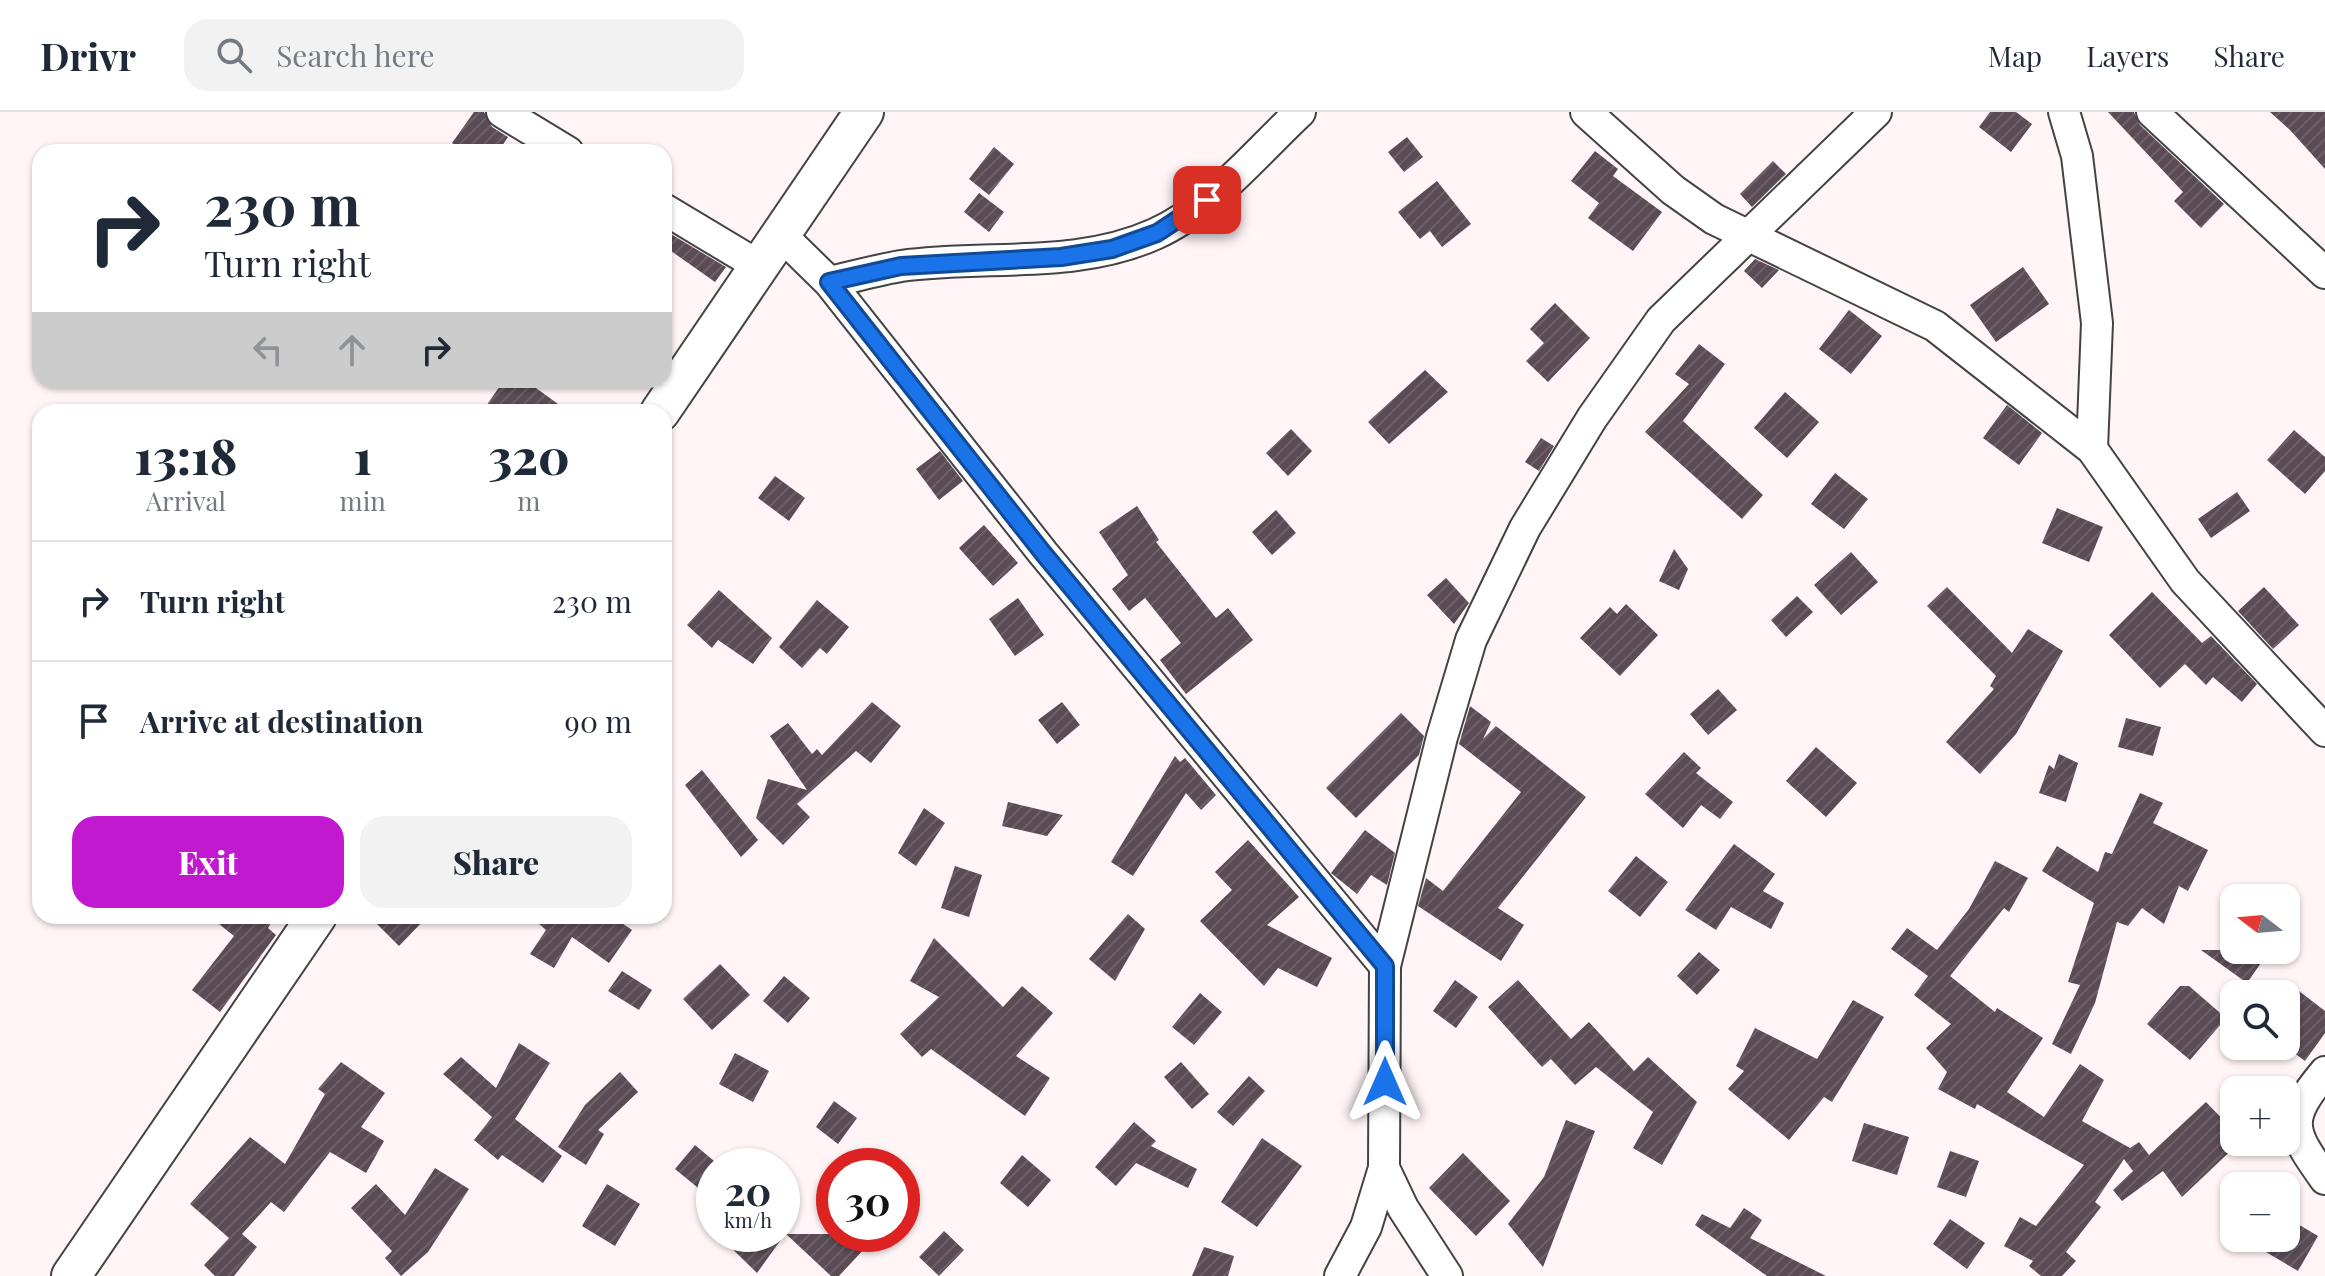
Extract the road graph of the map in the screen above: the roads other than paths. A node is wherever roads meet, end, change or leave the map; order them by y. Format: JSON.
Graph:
{"nodes":[{"id":1,"x":502,"y":112,"type":"edge"},
{"id":2,"x":864,"y":112,"type":"edge"},
{"id":3,"x":1300,"y":112,"type":"edge"},
{"id":4,"x":1586,"y":112,"type":"edge"},
{"id":5,"x":1876,"y":112,"type":"edge"},
{"id":6,"x":2064,"y":112,"type":"edge"},
{"id":7,"x":2152,"y":112,"type":"edge"},
{"id":8,"x":555,"y":144,"type":"edge"},
{"id":9,"x":672,"y":214,"type":"edge"},
{"id":10,"x":1751,"y":234,"type":"junction"},
{"id":11,"x":781,"y":235,"type":"junction"},
{"id":12,"x":759,"y":266,"type":"junction"},
{"id":13,"x":2325,"y":273,"type":"edge"},
{"id":14,"x":829,"y":282,"type":"junction"},
{"id":15,"x":665,"y":404,"type":"edge"},
{"id":16,"x":2092,"y":449,"type":"junction"},
{"id":17,"x":2325,"y":731,"type":"edge"},
{"id":18,"x":312,"y":924,"type":"edge"},
{"id":19,"x":1385,"y":966,"type":"junction"},
{"id":20,"x":2325,"y":1072,"type":"edge"},
{"id":21,"x":1384,"y":1168,"type":"junction"},
{"id":22,"x":2325,"y":1179,"type":"edge"},
{"id":23,"x":71,"y":1276,"type":"edge"},
{"id":24,"x":1340,"y":1276,"type":"edge"},
{"id":25,"x":1447,"y":1276,"type":"edge"}],
"edges":[{"from":1,"to":8,"type":"street"},
{"from":2,"to":11,"type":"street"},
{"from":3,"to":14,"type":"street"},
{"from":4,"to":10,"type":"street"},
{"from":5,"to":10,"type":"street"},
{"from":6,"to":16,"type":"street"},
{"from":7,"to":13,"type":"street"},
{"from":9,"to":12,"type":"street"},
{"from":10,"to":16,"type":"street"},
{"from":10,"to":19,"type":"street"},
{"from":11,"to":12,"type":"street"},
{"from":11,"to":14,"type":"street"},
{"from":12,"to":15,"type":"street"},
{"from":14,"to":19,"type":"street"},
{"from":16,"to":17,"type":"street"},
{"from":18,"to":23,"type":"street"},
{"from":19,"to":21,"type":"street"},
{"from":20,"to":22,"type":"street"},
{"from":21,"to":24,"type":"street"},
{"from":21,"to":25,"type":"street"}]}
